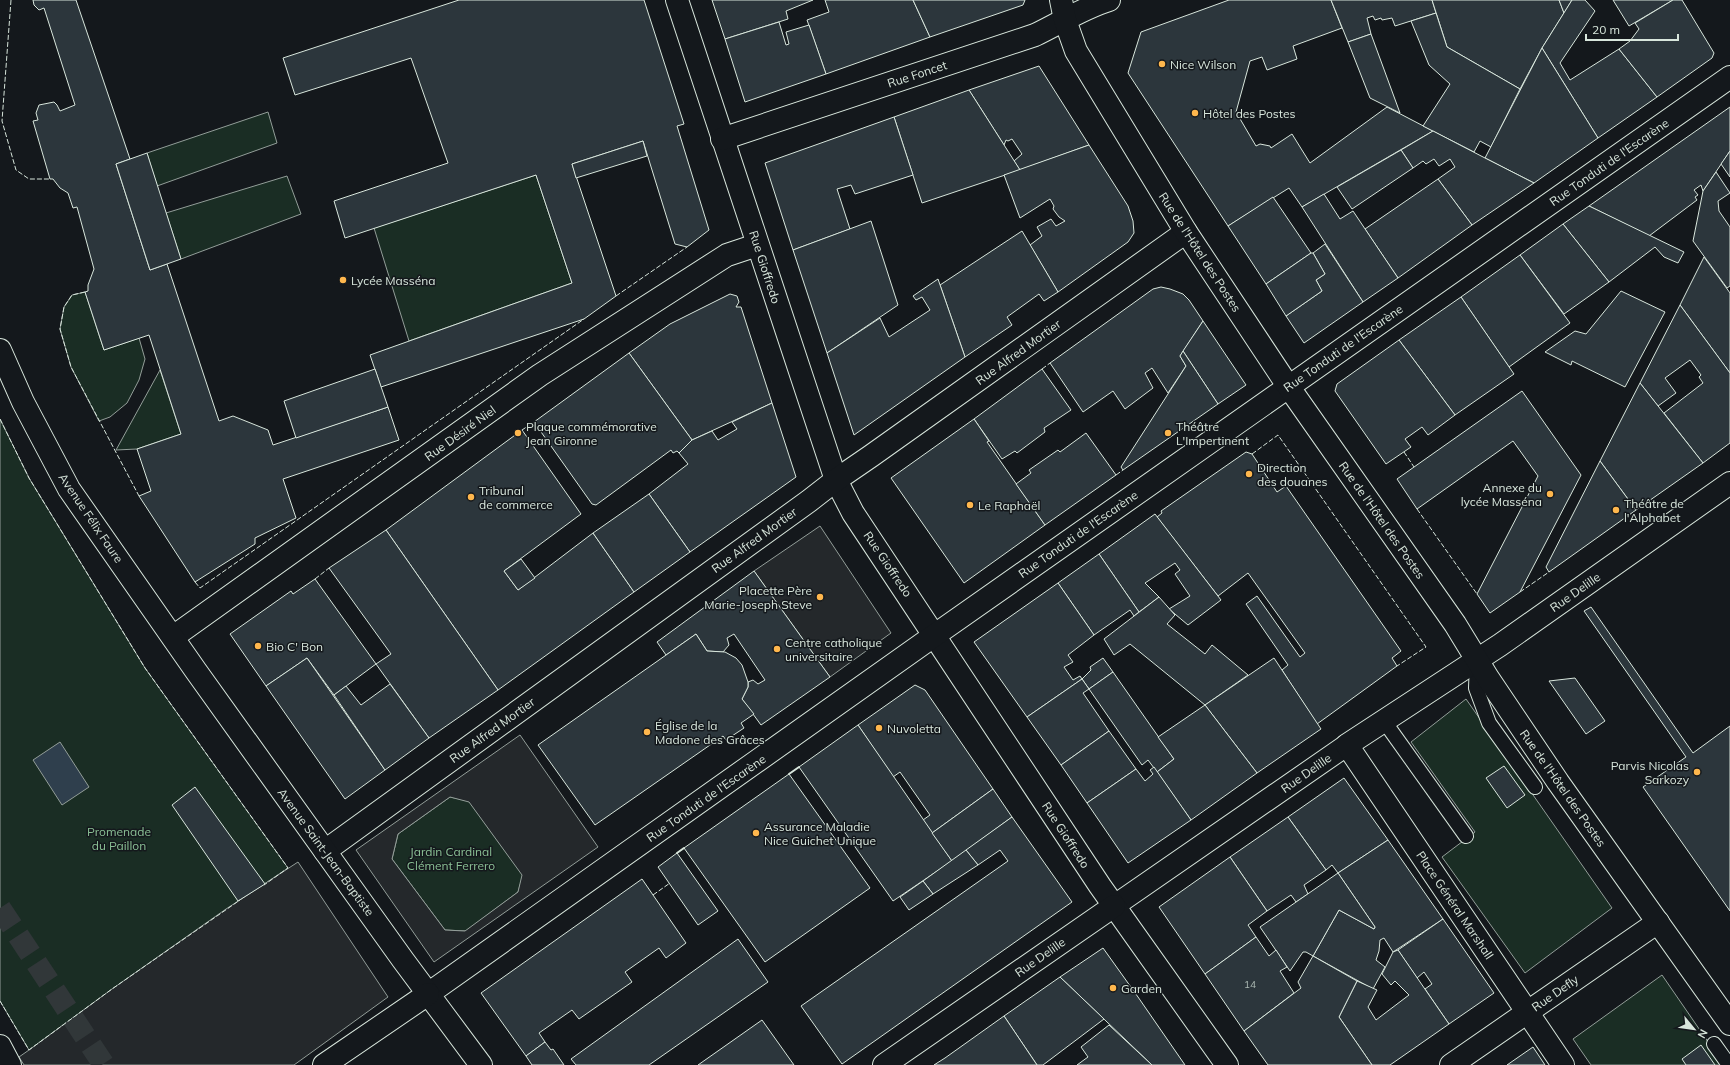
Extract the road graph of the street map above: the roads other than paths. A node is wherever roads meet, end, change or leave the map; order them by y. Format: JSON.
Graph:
{"nodes":[{"id":1,"x":677,"y":0,"type":"edge"},
{"id":2,"x":1109,"y":0,"type":"edge"},
{"id":3,"x":1063,"y":10,"type":"edge"},
{"id":4,"x":1730,"y":77,"type":"edge"},
{"id":5,"x":722,"y":139,"type":"junction"},
{"id":6,"x":1186,"y":232,"type":"junction"},
{"id":7,"x":757,"y":245,"type":"junction"},
{"id":8,"x":0,"y":350,"type":"edge"},
{"id":9,"x":1288,"y":386,"type":"junction"},
{"id":10,"x":836,"y":480,"type":"junction"},
{"id":11,"x":1730,"y":483,"type":"edge"},
{"id":12,"x":935,"y":635,"type":"junction"},
{"id":13,"x":173,"y":637,"type":"junction"},
{"id":14,"x":1477,"y":660,"type":"junction"},
{"id":15,"x":1384,"y":721,"type":"junction"},
{"id":16,"x":1347,"y":745,"type":"junction"},
{"id":17,"x":1535,"y":787,"type":"dead end"},
{"id":18,"x":1466,"y":836,"type":"dead end"},
{"id":19,"x":325,"y":851,"type":"junction"},
{"id":20,"x":1114,"y":906,"type":"junction"},
{"id":21,"x":1658,"y":922,"type":"junction"},
{"id":22,"x":428,"y":994,"type":"junction"},
{"id":23,"x":1526,"y":1013,"type":"junction"},
{"id":24,"x":1730,"y":1024,"type":"edge"},
{"id":25,"x":1714,"y":1044,"type":"dead end"},
{"id":26,"x":0,"y":1046,"type":"edge"},
{"id":27,"x":10,"y":1065,"type":"edge"},
{"id":28,"x":324,"y":1065,"type":"edge"},
{"id":29,"x":481,"y":1065,"type":"edge"},
{"id":30,"x":884,"y":1065,"type":"edge"},
{"id":31,"x":1227,"y":1065,"type":"edge"},
{"id":32,"x":1451,"y":1065,"type":"edge"},
{"id":33,"x":1563,"y":1065,"type":"edge"},
{"id":34,"x":1729,"y":1065,"type":"edge"}],
"edges":[{"from":1,"to":5,"type":"street","name":"Rue Gioffredo"},
{"from":2,"to":3,"type":"street","name":"Rue Foncet"},
{"from":3,"to":5,"type":"street","name":"Rue Foncet"},
{"from":3,"to":6,"type":"street","name":"Rue de l'Hôtel des Postes"},
{"from":4,"to":9,"type":"street","name":"Rue Tonduti de l'Escarène"},
{"from":5,"to":7,"type":"street","name":"Rue Gioffredo"},
{"from":6,"to":9,"type":"street","name":"Rue de l'Hôtel des Postes"},
{"from":6,"to":10,"type":"street","name":"Rue Alfred Mortier"},
{"from":7,"to":10,"type":"street","name":"Rue Gioffredo"},
{"from":7,"to":13,"type":"street","name":"Rue Désiré Niel"},
{"from":8,"to":13,"type":"street","name":"Avenue Félix Faure"},
{"from":9,"to":12,"type":"street","name":"Rue Tonduti de l'Escarène"},
{"from":9,"to":14,"type":"street","name":"Rue de l'Hôtel des Postes"},
{"from":10,"to":12,"type":"street","name":"Rue Gioffredo"},
{"from":10,"to":19,"type":"street","name":"Rue Alfred Mortier"},
{"from":11,"to":14,"type":"street","name":"Rue Delille"},
{"from":12,"to":20,"type":"street","name":"Rue Gioffredo"},
{"from":12,"to":22,"type":"street","name":"Rue Tonduti de l'Escarène"},
{"from":13,"to":19,"type":"street","name":"Avenue Saint-Jean-Baptiste"},
{"from":14,"to":15,"type":"street","name":"Rue Delille"},
{"from":14,"to":17,"type":"lane"},
{"from":14,"to":21,"type":"street","name":"Rue de l'Hôtel des Postes"},
{"from":15,"to":16,"type":"street","name":"Rue Delille"},
{"from":15,"to":18,"type":"lane"},
{"from":16,"to":20,"type":"street","name":"Rue Delille"},
{"from":16,"to":23,"type":"street","name":"Place Général Marshall"},
{"from":19,"to":22,"type":"street","name":"Avenue Saint-Jean-Baptiste"},
{"from":20,"to":30,"type":"street","name":"Rue Delille"},
{"from":20,"to":31,"type":"street","name":"Rue Gioffredo"},
{"from":21,"to":23,"type":"street","name":"Rue Defly"},
{"from":21,"to":24,"type":"street","name":"Rue de l'Hôtel des Postes"},
{"from":22,"to":28,"type":"street","name":"Rue Tonduti de l'Escarène"},
{"from":22,"to":29,"type":"street","name":"Avenue Saint-Jean-Baptiste"},
{"from":23,"to":32,"type":"street","name":"Rue Defly"},
{"from":23,"to":33,"type":"street","name":"Place Général Marshall"},
{"from":25,"to":34,"type":"lane"},
{"from":26,"to":27,"type":"street"}]}
